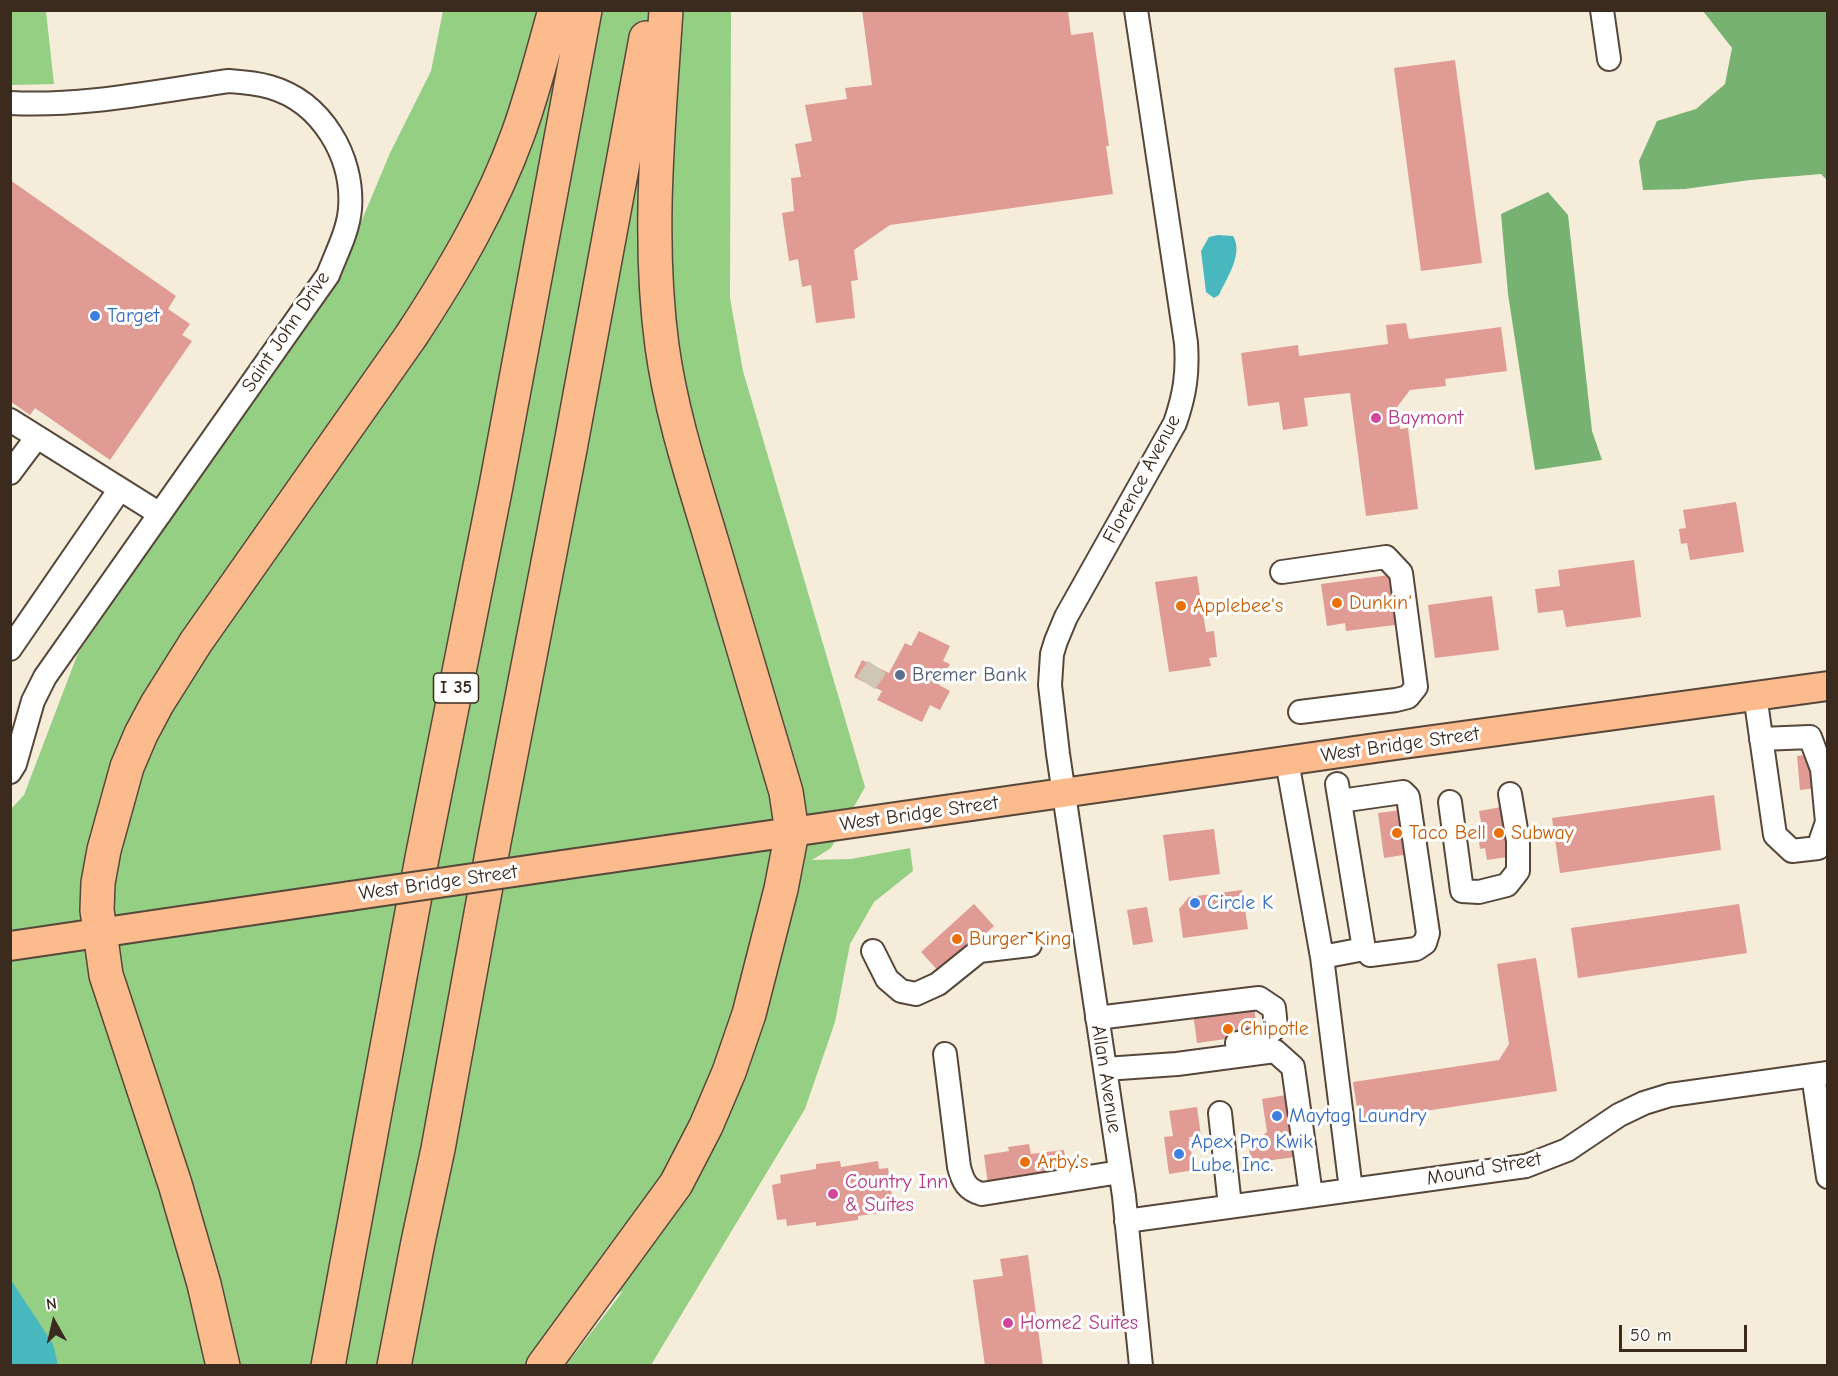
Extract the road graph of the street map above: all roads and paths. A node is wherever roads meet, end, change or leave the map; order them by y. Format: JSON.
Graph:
{"nodes":[{"id":1,"x":555,"y":10,"type":"edge"},
{"id":2,"x":585,"y":10,"type":"edge"},
{"id":3,"x":651,"y":10,"type":"edge"},
{"id":4,"x":666,"y":10,"type":"edge"},
{"id":5,"x":1136,"y":10,"type":"edge"},
{"id":6,"x":1602,"y":10,"type":"edge"},
{"id":7,"x":1609,"y":59,"type":"dead end"},
{"id":8,"x":10,"y":103,"type":"edge"},
{"id":9,"x":10,"y":420,"type":"edge"},
{"id":10,"x":37,"y":437,"type":"junction"},
{"id":11,"x":10,"y":473,"type":"edge"},
{"id":12,"x":120,"y":489,"type":"junction"},
{"id":13,"x":160,"y":514,"type":"junction"},
{"id":14,"x":1282,"y":572,"type":"dead end"},
{"id":15,"x":10,"y":649,"type":"edge"},
{"id":16,"x":1827,"y":686,"type":"edge"},
{"id":17,"x":1755,"y":695,"type":"junction"},
{"id":18,"x":1300,"y":712,"type":"dead end"},
{"id":19,"x":1761,"y":739,"type":"junction"},
{"id":20,"x":1287,"y":761,"type":"junction"},
{"id":21,"x":10,"y":772,"type":"edge"},
{"id":22,"x":1064,"y":794,"type":"junction"},
{"id":23,"x":1510,"y":794,"type":"dead end"},
{"id":24,"x":1450,"y":802,"type":"dead end"},
{"id":25,"x":792,"y":832,"type":"junction"},
{"id":26,"x":99,"y":933,"type":"junction"},
{"id":27,"x":1030,"y":945,"type":"dead end"},
{"id":28,"x":10,"y":946,"type":"edge"},
{"id":29,"x":1364,"y":949,"type":"junction"},
{"id":30,"x":873,"y":951,"type":"dead end"},
{"id":31,"x":1322,"y":957,"type":"junction"},
{"id":32,"x":1097,"y":1018,"type":"junction"},
{"id":33,"x":945,"y":1054,"type":"dead end"},
{"id":34,"x":1169,"y":1065,"type":"junction"},
{"id":35,"x":1105,"y":1069,"type":"junction"},
{"id":36,"x":1820,"y":1074,"type":"edge"},
{"id":37,"x":1220,"y":1113,"type":"dead end"},
{"id":38,"x":1120,"y":1172,"type":"junction"},
{"id":39,"x":1827,"y":1177,"type":"edge"},
{"id":40,"x":1351,"y":1190,"type":"junction"},
{"id":41,"x":1311,"y":1195,"type":"junction"},
{"id":42,"x":1230,"y":1206,"type":"junction"},
{"id":43,"x":1126,"y":1221,"type":"junction"},
{"id":44,"x":223,"y":1365,"type":"edge"},
{"id":45,"x":328,"y":1365,"type":"edge"},
{"id":46,"x":394,"y":1365,"type":"edge"},
{"id":47,"x":543,"y":1365,"type":"edge"},
{"id":48,"x":1141,"y":1365,"type":"edge"}],
"edges":[{"from":1,"to":26,"type":"highway"},
{"from":2,"to":45,"type":"highway","number":"I 35"},
{"from":3,"to":46,"type":"highway"},
{"from":4,"to":25,"type":"highway"},
{"from":5,"to":22,"type":"street","name":"Florence Avenue"},
{"from":6,"to":7,"type":"street"},
{"from":8,"to":13,"type":"street","name":"Saint John Drive"},
{"from":9,"to":10,"type":"street"},
{"from":10,"to":11,"type":"street"},
{"from":10,"to":12,"type":"street"},
{"from":12,"to":13,"type":"street"},
{"from":12,"to":15,"type":"street"},
{"from":13,"to":21,"type":"street","name":"Saint John Drive"},
{"from":14,"to":18,"type":"street"},
{"from":16,"to":17,"type":"main road","name":"West Bridge Street"},
{"from":17,"to":19,"type":"street"},
{"from":17,"to":20,"type":"main road","name":"West Bridge Street"},
{"from":19,"to":19,"type":"street"},
{"from":20,"to":22,"type":"main road","name":"West Bridge Street"},
{"from":20,"to":31,"type":"street"},
{"from":22,"to":25,"type":"main road","name":"West Bridge Street"},
{"from":22,"to":32,"type":"street","name":"Allan Avenue"},
{"from":23,"to":24,"type":"street"},
{"from":25,"to":26,"type":"main road","name":"West Bridge Street","bridge":true},
{"from":25,"to":47,"type":"highway"},
{"from":26,"to":28,"type":"main road","name":"West Bridge Street"},
{"from":26,"to":44,"type":"highway"},
{"from":27,"to":30,"type":"street"},
{"from":29,"to":29,"type":"street"},
{"from":29,"to":31,"type":"street"},
{"from":31,"to":40,"type":"street"},
{"from":32,"to":34,"type":"street"},
{"from":32,"to":35,"type":"street","name":"Allan Avenue"},
{"from":33,"to":38,"type":"street"},
{"from":34,"to":35,"type":"street"},
{"from":34,"to":41,"type":"street"},
{"from":35,"to":38,"type":"street","name":"Allan Avenue"},
{"from":36,"to":39,"type":"street"},
{"from":36,"to":40,"type":"street","name":"Mound Street"},
{"from":37,"to":42,"type":"street"},
{"from":38,"to":43,"type":"street","name":"Allan Avenue"},
{"from":40,"to":41,"type":"street","name":"Mound Street"},
{"from":41,"to":42,"type":"street","name":"Mound Street"},
{"from":42,"to":43,"type":"street","name":"Mound Street"},
{"from":43,"to":48,"type":"street","name":"Allan Avenue"}]}
